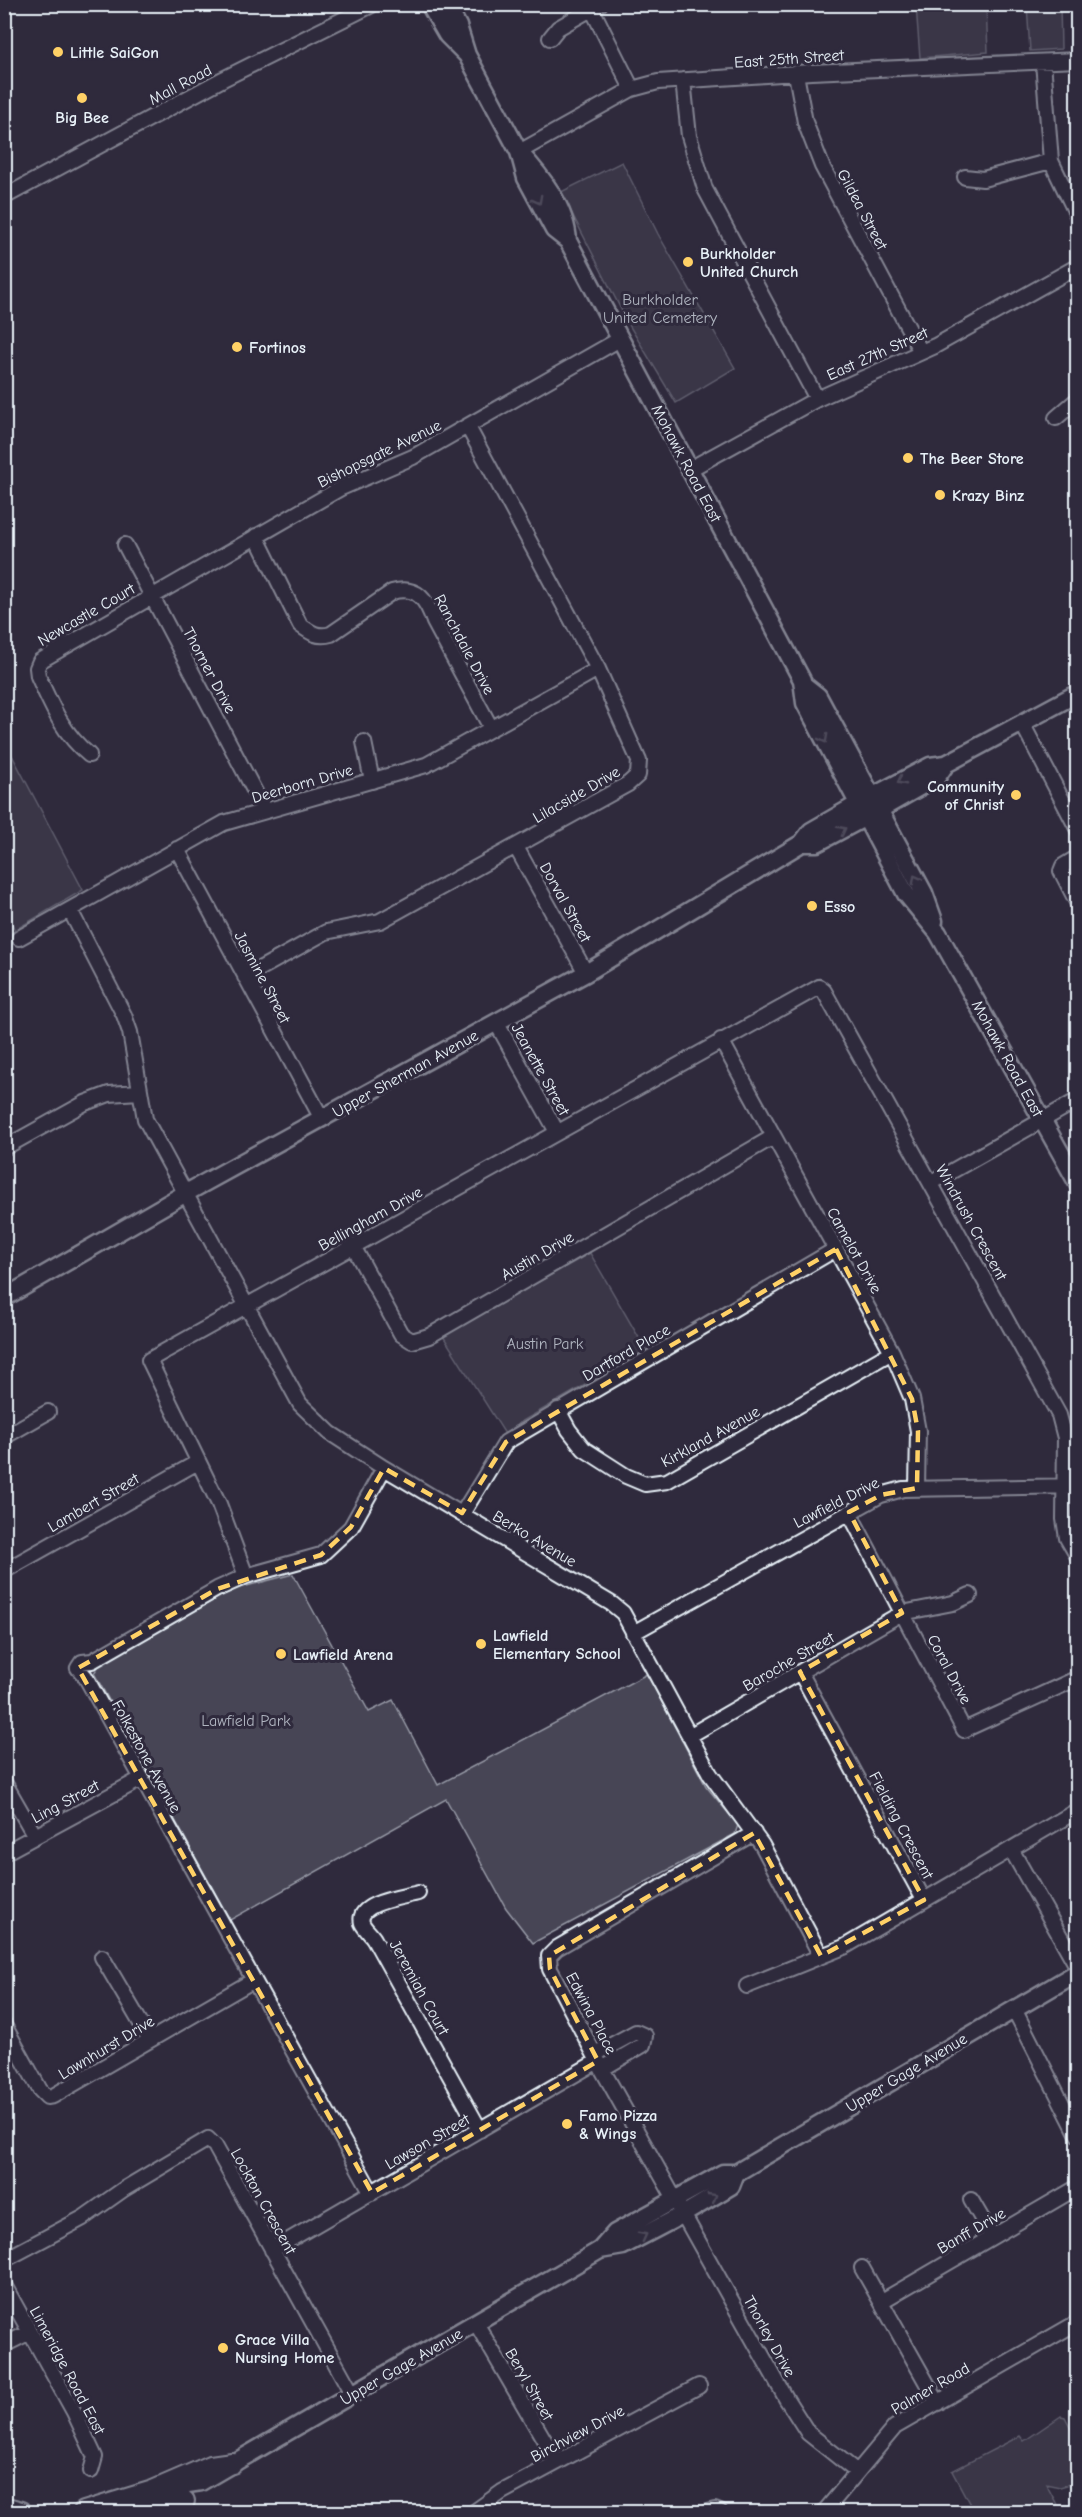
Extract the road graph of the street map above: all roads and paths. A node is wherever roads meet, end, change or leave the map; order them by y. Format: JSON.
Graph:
{"nodes":[{"id":1,"x":374,"y":4,"type":"edge"},
{"id":2,"x":429,"y":4,"type":"edge"},
{"id":3,"x":446,"y":4,"type":"edge"},
{"id":4,"x":596,"y":7,"type":"edge"},
{"id":5,"x":550,"y":38,"type":"dead end"},
{"id":6,"x":467,"y":55,"type":"junction"},
{"id":7,"x":1077,"y":60,"type":"edge"},
{"id":8,"x":1043,"y":62,"type":"junction"},
{"id":9,"x":796,"y":74,"type":"junction"},
{"id":10,"x":683,"y":80,"type":"junction"},
{"id":11,"x":632,"y":89,"type":"junction"},
{"id":12,"x":519,"y":152,"type":"junction"},
{"id":13,"x":1051,"y":160,"type":"junction"},
{"id":14,"x":965,"y":177,"type":"dead end"},
{"id":15,"x":4,"y":197,"type":"edge"},
{"id":16,"x":1077,"y":217,"type":"edge"},
{"id":17,"x":1077,"y":266,"type":"edge"},
{"id":18,"x":620,"y":339,"type":"junction"},
{"id":19,"x":921,"y":352,"type":"junction"},
{"id":20,"x":817,"y":399,"type":"junction"},
{"id":21,"x":1077,"y":399,"type":"edge"},
{"id":22,"x":1056,"y":418,"type":"dead end"},
{"id":23,"x":468,"y":427,"type":"junction"},
{"id":24,"x":690,"y":469,"type":"junction"},
{"id":25,"x":256,"y":536,"type":"junction"},
{"id":26,"x":125,"y":545,"type":"dead end"},
{"id":27,"x":152,"y":595,"type":"junction"},
{"id":28,"x":598,"y":669,"type":"junction"},
{"id":29,"x":1077,"y":693,"type":"edge"},
{"id":30,"x":1022,"y":723,"type":"junction"},
{"id":31,"x":491,"y":728,"type":"junction"},
{"id":32,"x":364,"y":742,"type":"dead end"},
{"id":33,"x":88,"y":755,"type":"dead end"},
{"id":34,"x":372,"y":780,"type":"junction"},
{"id":35,"x":869,"y":807,"type":"junction"},
{"id":36,"x":266,"y":811,"type":"junction"},
{"id":37,"x":1077,"y":830,"type":"edge"},
{"id":38,"x":516,"y":847,"type":"junction"},
{"id":39,"x":177,"y":849,"type":"junction"},
{"id":40,"x":1077,"y":857,"type":"edge"},
{"id":41,"x":1077,"y":904,"type":"edge"},
{"id":42,"x":70,"y":910,"type":"junction"},
{"id":43,"x":20,"y":938,"type":"dead end"},
{"id":44,"x":586,"y":973,"type":"junction"},
{"id":45,"x":245,"y":977,"type":"junction"},
{"id":46,"x":815,"y":988,"type":"joint"},
{"id":47,"x":496,"y":1022,"type":"junction"},
{"id":48,"x":721,"y":1040,"type":"junction"},
{"id":49,"x":139,"y":1092,"type":"junction"},
{"id":50,"x":1077,"y":1100,"type":"edge"},
{"id":51,"x":322,"y":1119,"type":"junction"},
{"id":52,"x":1043,"y":1120,"type":"junction"},
{"id":53,"x":557,"y":1132,"type":"junction"},
{"id":54,"x":773,"y":1137,"type":"junction"},
{"id":55,"x":4,"y":1148,"type":"edge"},
{"id":56,"x":931,"y":1183,"type":"junction"},
{"id":57,"x":1077,"y":1184,"type":"edge"},
{"id":58,"x":186,"y":1193,"type":"junction"},
{"id":59,"x":353,"y":1246,"type":"junction"},
{"id":60,"x":836,"y":1249,"type":"junction"},
{"id":61,"x":4,"y":1298,"type":"edge"},
{"id":62,"x":245,"y":1307,"type":"junction"},
{"id":63,"x":892,"y":1352,"type":"junction"},
{"id":64,"x":558,"y":1410,"type":"junction"},
{"id":65,"x":48,"y":1412,"type":"dead end"},
{"id":66,"x":4,"y":1437,"type":"edge"},
{"id":67,"x":198,"y":1461,"type":"junction"},
{"id":68,"x":384,"y":1468,"type":"junction"},
{"id":69,"x":1071,"y":1487,"type":"edge"},
{"id":70,"x":917,"y":1488,"type":"junction"},
{"id":71,"x":849,"y":1512,"type":"junction"},
{"id":72,"x":462,"y":1514,"type":"junction"},
{"id":73,"x":1077,"y":1557,"type":"edge"},
{"id":74,"x":4,"y":1571,"type":"edge"},
{"id":75,"x":246,"y":1576,"type":"junction"},
{"id":76,"x":969,"y":1595,"type":"dead end"},
{"id":77,"x":902,"y":1613,"type":"junction"},
{"id":78,"x":633,"y":1633,"type":"junction"},
{"id":79,"x":800,"y":1672,"type":"junction"},
{"id":80,"x":1077,"y":1678,"type":"edge"},
{"id":81,"x":689,"y":1736,"type":"junction"},
{"id":82,"x":141,"y":1779,"type":"junction"},
{"id":83,"x":4,"y":1782,"type":"edge"},
{"id":84,"x":1077,"y":1810,"type":"edge"},
{"id":85,"x":754,"y":1833,"type":"junction"},
{"id":86,"x":35,"y":1836,"type":"junction"},
{"id":87,"x":1011,"y":1849,"type":"junction"},
{"id":88,"x":4,"y":1853,"type":"edge"},
{"id":89,"x":418,"y":1893,"type":"dead end"},
{"id":90,"x":924,"y":1900,"type":"junction"},
{"id":91,"x":821,"y":1956,"type":"junction"},
{"id":92,"x":102,"y":1957,"type":"dead end"},
{"id":93,"x":1077,"y":1970,"type":"edge"},
{"id":94,"x":254,"y":1980,"type":"junction"},
{"id":95,"x":747,"y":1986,"type":"dead end"},
{"id":96,"x":1014,"y":2009,"type":"junction"},
{"id":97,"x":4,"y":2025,"type":"edge"},
{"id":98,"x":150,"y":2039,"type":"junction"},
{"id":99,"x":598,"y":2061,"type":"junction"},
{"id":100,"x":480,"y":2130,"type":"junction"},
{"id":101,"x":1077,"y":2135,"type":"edge"},
{"id":102,"x":736,"y":2174,"type":"junction"},
{"id":103,"x":1077,"y":2187,"type":"edge"},
{"id":104,"x":372,"y":2193,"type":"junction"},
{"id":105,"x":675,"y":2199,"type":"junction"},
{"id":106,"x":971,"y":2200,"type":"dead end"},
{"id":107,"x":684,"y":2214,"type":"junction"},
{"id":108,"x":992,"y":2236,"type":"junction"},
{"id":109,"x":272,"y":2250,"type":"junction"},
{"id":110,"x":600,"y":2250,"type":"junction"},
{"id":111,"x":4,"y":2260,"type":"edge"},
{"id":112,"x":862,"y":2268,"type":"dead end"},
{"id":113,"x":4,"y":2285,"type":"edge"},
{"id":114,"x":882,"y":2301,"type":"junction"},
{"id":115,"x":1077,"y":2322,"type":"edge"},
{"id":116,"x":476,"y":2323,"type":"junction"},
{"id":117,"x":30,"y":2332,"type":"junction"},
{"id":118,"x":4,"y":2345,"type":"edge"},
{"id":119,"x":699,"y":2386,"type":"dead end"},
{"id":120,"x":353,"y":2395,"type":"junction"},
{"id":121,"x":938,"y":2403,"type":"junction"},
{"id":122,"x":557,"y":2462,"type":"junction"},
{"id":123,"x":232,"y":2463,"type":"junction"},
{"id":124,"x":91,"y":2471,"type":"dead end"},
{"id":125,"x":857,"y":2472,"type":"junction"},
{"id":126,"x":201,"y":2482,"type":"junction"},
{"id":127,"x":4,"y":2507,"type":"edge"},
{"id":128,"x":178,"y":2507,"type":"edge"},
{"id":129,"x":21,"y":2512,"type":"edge"},
{"id":130,"x":84,"y":2512,"type":"edge"},
{"id":131,"x":138,"y":2512,"type":"edge"},
{"id":132,"x":165,"y":2512,"type":"edge"},
{"id":133,"x":474,"y":2512,"type":"edge"},
{"id":134,"x":824,"y":2512,"type":"edge"}],
"edges":[{"from":1,"to":15,"type":"street","name":"Mall Road"},
{"from":2,"to":6,"type":"main road","name":"Mohawk Road East"},
{"from":3,"to":6,"type":"main road","name":"Mohawk Road East"},
{"from":4,"to":5,"type":"street"},
{"from":4,"to":11,"type":"street"},
{"from":6,"to":12,"type":"main road","name":"Mohawk Road East"},
{"from":7,"to":8,"type":"street","name":"East 25th Street"},
{"from":8,"to":9,"type":"street","name":"East 25th Street"},
{"from":8,"to":13,"type":"street"},
{"from":9,"to":10,"type":"street","name":"East 25th Street"},
{"from":9,"to":19,"type":"street","name":"Gildea Street"},
{"from":10,"to":11,"type":"street","name":"East 25th Street"},
{"from":10,"to":20,"type":"street"},
{"from":11,"to":12,"type":"street","name":"East 25th Street"},
{"from":12,"to":18,"type":"main road","name":"Mohawk Road East"},
{"from":13,"to":14,"type":"street"},
{"from":13,"to":16,"type":"street"},
{"from":17,"to":19,"type":"street","name":"East 27th Street"},
{"from":18,"to":23,"type":"street","name":"Bishopsgate Avenue"},
{"from":18,"to":24,"type":"main road","name":"Mohawk Road East"},
{"from":19,"to":20,"type":"street","name":"East 27th Street"},
{"from":20,"to":24,"type":"street","name":"East 27th Street"},
{"from":21,"to":22,"type":"street"},
{"from":23,"to":25,"type":"street","name":"Bishopsgate Avenue"},
{"from":23,"to":28,"type":"street","name":"Lilacside Drive"},
{"from":24,"to":35,"type":"main road","name":"Mohawk Road East"},
{"from":25,"to":27,"type":"street","name":"Bishopsgate Avenue"},
{"from":25,"to":31,"type":"street","name":"Ranchdale Drive"},
{"from":26,"to":27,"type":"street","name":"Thorner Drive"},
{"from":27,"to":33,"type":"street","name":"Newcastle Court"},
{"from":27,"to":36,"type":"street","name":"Thorner Drive"},
{"from":28,"to":31,"type":"street","name":"Deerborn Drive"},
{"from":28,"to":38,"type":"street","name":"Lilacside Drive"},
{"from":29,"to":30,"type":"main road","name":"Upper Sherman Avenue"},
{"from":30,"to":35,"type":"main road","name":"Upper Sherman Avenue"},
{"from":30,"to":37,"type":"street"},
{"from":31,"to":34,"type":"street","name":"Deerborn Drive"},
{"from":32,"to":34,"type":"street"},
{"from":34,"to":36,"type":"street","name":"Deerborn Drive"},
{"from":35,"to":44,"type":"main road","name":"Upper Sherman Avenue"},
{"from":35,"to":52,"type":"main road","name":"Mohawk Road East"},
{"from":36,"to":39,"type":"street","name":"Deerborn Drive"},
{"from":38,"to":44,"type":"street","name":"Dorval Street"},
{"from":38,"to":45,"type":"street","name":"Lilacside Drive"},
{"from":39,"to":42,"type":"street","name":"Deerborn Drive"},
{"from":39,"to":45,"type":"street","name":"Jasmine Street"},
{"from":40,"to":41,"type":"street"},
{"from":42,"to":43,"type":"street","name":"Deerborn Drive"},
{"from":42,"to":49,"type":"street","name":"Berko Avenue"},
{"from":44,"to":47,"type":"main road","name":"Upper Sherman Avenue"},
{"from":45,"to":51,"type":"street","name":"Jasmine Street"},
{"from":46,"to":48,"type":"street","name":"Bellingham Drive"},
{"from":46,"to":56,"type":"street","name":"Windrush Crescent"},
{"from":47,"to":51,"type":"main road","name":"Upper Sherman Avenue"},
{"from":47,"to":53,"type":"street","name":"Jeanette Street"},
{"from":48,"to":53,"type":"street","name":"Bellingham Drive"},
{"from":48,"to":54,"type":"street","name":"Camelot Drive"},
{"from":49,"to":55,"type":"street"},
{"from":49,"to":58,"type":"street","name":"Berko Avenue"},
{"from":50,"to":52,"type":"street"},
{"from":51,"to":58,"type":"main road","name":"Upper Sherman Avenue"},
{"from":52,"to":56,"type":"street"},
{"from":52,"to":57,"type":"main road","name":"Mohawk Road East"},
{"from":53,"to":59,"type":"street","name":"Bellingham Drive"},
{"from":54,"to":59,"type":"street","name":"Austin Drive"},
{"from":54,"to":60,"type":"street","name":"Camelot Drive"},
{"from":56,"to":69,"type":"street","name":"Windrush Crescent"},
{"from":58,"to":61,"type":"main road","name":"Upper Sherman Avenue"},
{"from":58,"to":62,"type":"street","name":"Berko Avenue"},
{"from":59,"to":62,"type":"street","name":"Bellingham Drive"},
{"from":60,"to":63,"type":"street","name":"Camelot Drive"},
{"from":60,"to":64,"type":"street","name":"Dartford Place"},
{"from":62,"to":67,"type":"street","name":"Bellingham Drive"},
{"from":62,"to":68,"type":"street","name":"Berko Avenue"},
{"from":63,"to":64,"type":"street","name":"Kirkland Avenue"},
{"from":63,"to":70,"type":"street","name":"Camelot Drive"},
{"from":64,"to":72,"type":"street","name":"Dartford Place"},
{"from":65,"to":66,"type":"street"},
{"from":67,"to":74,"type":"street","name":"Lambert Street"},
{"from":67,"to":75,"type":"street","name":"Bellingham Drive"},
{"from":68,"to":72,"type":"street","name":"Berko Avenue"},
{"from":68,"to":75,"type":"street","name":"Folkestone Avenue"},
{"from":69,"to":70,"type":"street","name":"Lawfield Drive"},
{"from":69,"to":73,"type":"street"},
{"from":70,"to":71,"type":"street","name":"Lawfield Drive"},
{"from":71,"to":77,"type":"street","name":"Coral Drive"},
{"from":71,"to":78,"type":"street","name":"Lawfield Drive"},
{"from":72,"to":78,"type":"street","name":"Berko Avenue"},
{"from":75,"to":82,"type":"street","name":"Folkestone Avenue"},
{"from":76,"to":77,"type":"street","name":"Baroche Street"},
{"from":77,"to":79,"type":"street","name":"Baroche Street"},
{"from":77,"to":80,"type":"street","name":"Coral Drive"},
{"from":78,"to":81,"type":"street","name":"Berko Avenue"},
{"from":79,"to":81,"type":"street","name":"Baroche Street"},
{"from":79,"to":90,"type":"street","name":"Fielding Crescent"},
{"from":81,"to":85,"type":"street","name":"Berko Avenue"},
{"from":82,"to":86,"type":"street","name":"Ling Street"},
{"from":82,"to":94,"type":"street","name":"Folkestone Avenue"},
{"from":83,"to":86,"type":"street"},
{"from":84,"to":87,"type":"street","name":"Fielding Crescent"},
{"from":85,"to":91,"type":"street","name":"Berko Avenue"},
{"from":85,"to":99,"type":"street","name":"Edwina Place"},
{"from":86,"to":88,"type":"street","name":"Ling Street"},
{"from":87,"to":90,"type":"street","name":"Fielding Crescent"},
{"from":87,"to":93,"type":"street"},
{"from":89,"to":100,"type":"street","name":"Jeremiah Court"},
{"from":90,"to":91,"type":"street"},
{"from":91,"to":95,"type":"street"},
{"from":92,"to":98,"type":"street"},
{"from":93,"to":96,"type":"main road","name":"Upper Gage Avenue"},
{"from":94,"to":98,"type":"street","name":"Lawnhurst Drive"},
{"from":94,"to":104,"type":"street","name":"Folkestone Avenue"},
{"from":96,"to":101,"type":"street"},
{"from":96,"to":102,"type":"main road","name":"Upper Gage Avenue"},
{"from":97,"to":98,"type":"street","name":"Lawnhurst Drive"},
{"from":99,"to":100,"type":"street","name":"Lawson Street"},
{"from":99,"to":105,"type":"street","name":"Edwina Place"},
{"from":100,"to":104,"type":"street","name":"Lawson Street"},
{"from":102,"to":105,"type":"main road","name":"Upper Gage Avenue"},
{"from":107,"to":102,"type":"main road","name":"Upper Gage Avenue","one_way":true},
{"from":103,"to":108,"type":"street","name":"Banff Drive"},
{"from":104,"to":109,"type":"street","name":"Lawson Street"},
{"from":105,"to":107,"type":"street","name":"Thorley Drive"},
{"from":105,"to":110,"type":"main road","name":"Upper Gage Avenue"},
{"from":106,"to":108,"type":"street"},
{"from":110,"to":107,"type":"main road","name":"Upper Gage Avenue","one_way":true},
{"from":107,"to":125,"type":"street","name":"Thorley Drive"},
{"from":108,"to":114,"type":"street","name":"Banff Drive"},
{"from":109,"to":111,"type":"street","name":"Lockton Crescent"},
{"from":109,"to":120,"type":"street","name":"Lockton Crescent"},
{"from":110,"to":116,"type":"main road","name":"Upper Gage Avenue"},
{"from":112,"to":114,"type":"street"},
{"from":113,"to":117,"type":"street","name":"Limeridge Road East"},
{"from":114,"to":121,"type":"street"},
{"from":115,"to":121,"type":"street","name":"Palmer Road"},
{"from":116,"to":120,"type":"main road","name":"Upper Gage Avenue"},
{"from":116,"to":122,"type":"street","name":"Beryl Street"},
{"from":117,"to":118,"type":"street"},
{"from":117,"to":124,"type":"street","name":"Limeridge Road East"},
{"from":119,"to":122,"type":"street","name":"Birchview Drive"},
{"from":120,"to":123,"type":"main road","name":"Upper Gage Avenue"},
{"from":121,"to":125,"type":"street","name":"Palmer Road"},
{"from":122,"to":133,"type":"street","name":"Birchview Drive"},
{"from":123,"to":126,"type":"main road","name":"Upper Gage Avenue"},
{"from":123,"to":130,"type":"highway"},
{"from":125,"to":134,"type":"street","name":"Palmer Road"},
{"from":126,"to":128,"type":"main road","name":"Upper Gage Avenue"},
{"from":126,"to":131,"type":"main road","name":"Upper Gage Avenue"},
{"from":127,"to":129,"type":"highway"},
{"from":128,"to":132,"type":"main road","name":"Upper Gage Avenue"}]}
